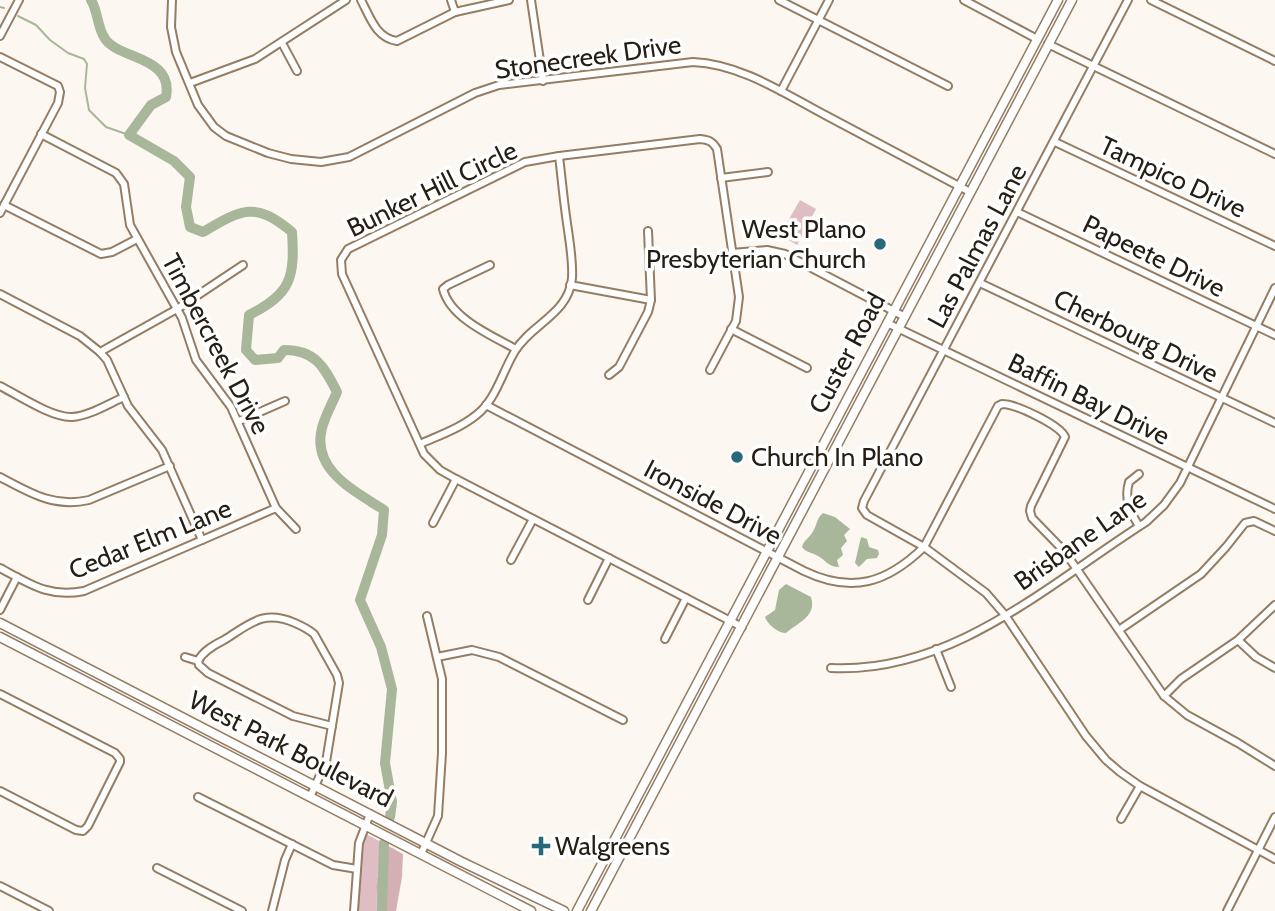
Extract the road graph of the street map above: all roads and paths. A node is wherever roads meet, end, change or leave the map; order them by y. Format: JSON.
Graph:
{"nodes":[{"id":1,"x":19,"y":0,"type":"edge"},
{"id":2,"x":172,"y":0,"type":"edge"},
{"id":3,"x":346,"y":0,"type":"edge"},
{"id":4,"x":361,"y":0,"type":"edge"},
{"id":5,"x":451,"y":0,"type":"edge"},
{"id":6,"x":509,"y":0,"type":"edge"},
{"id":7,"x":531,"y":0,"type":"edge"},
{"id":8,"x":779,"y":0,"type":"edge"},
{"id":9,"x":829,"y":0,"type":"edge"},
{"id":10,"x":964,"y":0,"type":"edge"},
{"id":11,"x":1058,"y":0,"type":"edge"},
{"id":12,"x":1072,"y":0,"type":"edge"},
{"id":13,"x":1128,"y":0,"type":"edge"},
{"id":14,"x":1151,"y":0,"type":"edge"},
{"id":15,"x":455,"y":12,"type":"junction"},
{"id":16,"x":818,"y":20,"type":"junction"},
{"id":17,"x":0,"y":36,"type":"edge"},
{"id":18,"x":1037,"y":39,"type":"junction"},
{"id":19,"x":282,"y":43,"type":"junction"},
{"id":20,"x":1048,"y":44,"type":"junction"},
{"id":21,"x":0,"y":57,"type":"edge"},
{"id":22,"x":1275,"y":61,"type":"edge"},
{"id":23,"x":1094,"y":67,"type":"junction"},
{"id":24,"x":297,"y":71,"type":"dead end"},
{"id":25,"x":542,"y":80,"type":"junction"},
{"id":26,"x":190,"y":83,"type":"junction"},
{"id":27,"x":948,"y":86,"type":"dead end"},
{"id":28,"x":781,"y":91,"type":"junction"},
{"id":29,"x":41,"y":134,"type":"junction"},
{"id":30,"x":1055,"y":142,"type":"junction"},
{"id":31,"x":1275,"y":154,"type":"edge"},
{"id":32,"x":559,"y":156,"type":"junction"},
{"id":33,"x":768,"y":172,"type":"dead end"},
{"id":34,"x":722,"y":178,"type":"junction"},
{"id":35,"x":959,"y":187,"type":"junction"},
{"id":36,"x":970,"y":192,"type":"junction"},
{"id":37,"x":4,"y":205,"type":"junction"},
{"id":38,"x":1017,"y":212,"type":"junction"},
{"id":39,"x":0,"y":213,"type":"edge"},
{"id":40,"x":648,"y":231,"type":"dead end"},
{"id":41,"x":137,"y":239,"type":"junction"},
{"id":42,"x":1275,"y":246,"type":"edge"},
{"id":43,"x":733,"y":253,"type":"junction"},
{"id":44,"x":243,"y":265,"type":"dead end"},
{"id":45,"x":490,"y":265,"type":"dead end"},
{"id":46,"x":980,"y":283,"type":"junction"},
{"id":47,"x":570,"y":285,"type":"junction"},
{"id":48,"x":1275,"y":288,"type":"edge"},
{"id":49,"x":0,"y":294,"type":"edge"},
{"id":50,"x":651,"y":300,"type":"junction"},
{"id":51,"x":177,"y":309,"type":"junction"},
{"id":52,"x":893,"y":311,"type":"junction"},
{"id":53,"x":905,"y":317,"type":"junction"},
{"id":54,"x":887,"y":323,"type":"junction"},
{"id":55,"x":1256,"y":326,"type":"junction"},
{"id":56,"x":731,"y":329,"type":"junction"},
{"id":57,"x":898,"y":329,"type":"junction"},
{"id":58,"x":1275,"y":335,"type":"edge"},
{"id":59,"x":516,"y":349,"type":"junction"},
{"id":60,"x":943,"y":351,"type":"junction"},
{"id":61,"x":100,"y":352,"type":"junction"},
{"id":62,"x":807,"y":368,"type":"dead end"},
{"id":63,"x":710,"y":370,"type":"dead end"},
{"id":64,"x":610,"y":375,"type":"dead end"},
{"id":65,"x":0,"y":386,"type":"edge"},
{"id":66,"x":124,"y":397,"type":"junction"},
{"id":67,"x":1222,"y":398,"type":"junction"},
{"id":68,"x":285,"y":401,"type":"dead end"},
{"id":69,"x":486,"y":405,"type":"junction"},
{"id":70,"x":239,"y":421,"type":"junction"},
{"id":71,"x":1275,"y":423,"type":"edge"},
{"id":72,"x":420,"y":444,"type":"junction"},
{"id":73,"x":170,"y":466,"type":"junction"},
{"id":74,"x":1188,"y":467,"type":"junction"},
{"id":75,"x":1139,"y":474,"type":"dead end"},
{"id":76,"x":0,"y":477,"type":"edge"},
{"id":77,"x":456,"y":479,"type":"junction"},
{"id":78,"x":276,"y":508,"type":"junction"},
{"id":79,"x":1275,"y":509,"type":"edge"},
{"id":80,"x":533,"y":519,"type":"junction"},
{"id":81,"x":433,"y":523,"type":"dead end"},
{"id":82,"x":1139,"y":526,"type":"junction"},
{"id":83,"x":296,"y":529,"type":"dead end"},
{"id":84,"x":1275,"y":531,"type":"edge"},
{"id":85,"x":202,"y":540,"type":"junction"},
{"id":86,"x":924,"y":547,"type":"junction"},
{"id":87,"x":767,"y":552,"type":"junction"},
{"id":88,"x":609,"y":558,"type":"junction"},
{"id":89,"x":779,"y":558,"type":"junction"},
{"id":90,"x":511,"y":560,"type":"dead end"},
{"id":91,"x":0,"y":568,"type":"edge"},
{"id":92,"x":1076,"y":568,"type":"junction"},
{"id":93,"x":17,"y":577,"type":"junction"},
{"id":94,"x":686,"y":598,"type":"junction"},
{"id":95,"x":588,"y":600,"type":"dead end"},
{"id":96,"x":1275,"y":606,"type":"edge"},
{"id":97,"x":0,"y":610,"type":"edge"},
{"id":98,"x":1005,"y":615,"type":"junction"},
{"id":99,"x":427,"y":616,"type":"dead end"},
{"id":100,"x":731,"y":621,"type":"junction"},
{"id":101,"x":0,"y":623,"type":"edge"},
{"id":102,"x":742,"y":627,"type":"junction"},
{"id":103,"x":1119,"y":630,"type":"junction"},
{"id":104,"x":0,"y":637,"type":"edge"},
{"id":105,"x":665,"y":639,"type":"dead end"},
{"id":106,"x":1238,"y":640,"type":"junction"},
{"id":107,"x":936,"y":649,"type":"junction"},
{"id":108,"x":186,"y":657,"type":"dead end"},
{"id":109,"x":437,"y":657,"type":"junction"},
{"id":110,"x":198,"y":661,"type":"junction"},
{"id":111,"x":831,"y":668,"type":"dead end"},
{"id":112,"x":1275,"y":668,"type":"edge"},
{"id":113,"x":951,"y":687,"type":"dead end"},
{"id":114,"x":0,"y":694,"type":"edge"},
{"id":115,"x":1164,"y":696,"type":"junction"},
{"id":116,"x":623,"y":720,"type":"dead end"},
{"id":117,"x":332,"y":726,"type":"junction"},
{"id":118,"x":1275,"y":766,"type":"edge"},
{"id":119,"x":316,"y":786,"type":"junction"},
{"id":120,"x":1140,"y":786,"type":"junction"},
{"id":121,"x":0,"y":791,"type":"edge"},
{"id":122,"x":198,"y":797,"type":"dead end"},
{"id":123,"x":310,"y":797,"type":"junction"},
{"id":124,"x":370,"y":814,"type":"junction"},
{"id":125,"x":1275,"y":817,"type":"edge"},
{"id":126,"x":1121,"y":819,"type":"dead end"},
{"id":127,"x":365,"y":825,"type":"junction"},
{"id":128,"x":427,"y":843,"type":"junction"},
{"id":129,"x":292,"y":844,"type":"junction"},
{"id":130,"x":1259,"y":851,"type":"junction"},
{"id":131,"x":421,"y":854,"type":"junction"},
{"id":132,"x":1275,"y":859,"type":"edge"},
{"id":133,"x":157,"y":868,"type":"dead end"},
{"id":134,"x":358,"y":869,"type":"junction"},
{"id":135,"x":483,"y":872,"type":"junction"},
{"id":136,"x":477,"y":883,"type":"junction"},
{"id":137,"x":0,"y":886,"type":"edge"},
{"id":138,"x":49,"y":911,"type":"edge"},
{"id":139,"x":242,"y":911,"type":"edge"},
{"id":140,"x":272,"y":911,"type":"edge"},
{"id":141,"x":354,"y":911,"type":"edge"},
{"id":142,"x":531,"y":911,"type":"edge"},
{"id":143,"x":564,"y":911,"type":"edge"},
{"id":144,"x":577,"y":911,"type":"edge"},
{"id":145,"x":592,"y":911,"type":"edge"},
{"id":146,"x":1227,"y":911,"type":"edge"}],
"edges":[{"from":1,"to":17,"type":"street"},
{"from":2,"to":26,"type":"street","name":"Stonecreek Drive"},
{"from":3,"to":19,"type":"street"},
{"from":4,"to":15,"type":"street"},
{"from":5,"to":15,"type":"street"},
{"from":6,"to":15,"type":"street"},
{"from":7,"to":25,"type":"street"},
{"from":8,"to":16,"type":"street"},
{"from":9,"to":16,"type":"street"},
{"from":10,"to":18,"type":"street"},
{"from":11,"to":18,"type":"main road","name":"Custer Road"},
{"from":12,"to":20,"type":"main road","name":"Custer Road"},
{"from":13,"to":23,"type":"street","name":"Las Palmas Lane"},
{"from":14,"to":22,"type":"street"},
{"from":16,"to":27,"type":"street"},
{"from":16,"to":28,"type":"street"},
{"from":18,"to":20,"type":"main road"},
{"from":18,"to":35,"type":"main road","name":"Custer Road"},
{"from":19,"to":24,"type":"street"},
{"from":19,"to":26,"type":"street"},
{"from":20,"to":23,"type":"street"},
{"from":20,"to":36,"type":"main road","name":"Custer Road"},
{"from":21,"to":29,"type":"street"},
{"from":23,"to":30,"type":"street","name":"Las Palmas Lane"},
{"from":23,"to":31,"type":"street"},
{"from":25,"to":26,"type":"street","name":"Stonecreek Drive"},
{"from":25,"to":28,"type":"street","name":"Stonecreek Drive"},
{"from":28,"to":35,"type":"street","name":"Stonecreek Drive"},
{"from":29,"to":37,"type":"street"},
{"from":29,"to":41,"type":"street","name":"Timbercreek Drive"},
{"from":30,"to":38,"type":"street","name":"Las Palmas Lane"},
{"from":30,"to":42,"type":"street","name":"Tampico Drive"},
{"from":32,"to":34,"type":"street","name":"Bunker Hill Circle"},
{"from":32,"to":47,"type":"street"},
{"from":32,"to":72,"type":"street","name":"Bunker Hill Circle"},
{"from":33,"to":34,"type":"street"},
{"from":34,"to":43,"type":"street","name":"Bunker Hill Circle"},
{"from":35,"to":36,"type":"street","name":"Stonecreek Drive"},
{"from":35,"to":52,"type":"main road","name":"Custer Road"},
{"from":36,"to":53,"type":"main road","name":"Custer Road"},
{"from":37,"to":39,"type":"street"},
{"from":37,"to":41,"type":"street"},
{"from":38,"to":46,"type":"street","name":"Las Palmas Lane"},
{"from":38,"to":55,"type":"street","name":"Papeete Drive"},
{"from":40,"to":50,"type":"street"},
{"from":41,"to":51,"type":"street","name":"Timbercreek Drive"},
{"from":43,"to":52,"type":"street"},
{"from":43,"to":56,"type":"street","name":"Bunker Hill Circle"},
{"from":44,"to":51,"type":"street"},
{"from":45,"to":59,"type":"street"},
{"from":46,"to":60,"type":"street","name":"Las Palmas Lane"},
{"from":46,"to":67,"type":"street","name":"Cherbourg Drive"},
{"from":47,"to":50,"type":"street"},
{"from":47,"to":59,"type":"street"},
{"from":48,"to":55,"type":"street","name":"Brisbane Lane"},
{"from":49,"to":61,"type":"street"},
{"from":50,"to":64,"type":"street"},
{"from":51,"to":61,"type":"street"},
{"from":51,"to":70,"type":"street","name":"Timbercreek Drive"},
{"from":52,"to":53,"type":"street"},
{"from":52,"to":54,"type":"main road","name":"Custer Road"},
{"from":53,"to":57,"type":"main road","name":"Custer Road"},
{"from":54,"to":57,"type":"street","name":"Baffin Bay Drive"},
{"from":54,"to":87,"type":"main road","name":"Custer Road"},
{"from":55,"to":58,"type":"street","name":"Papeete Drive"},
{"from":55,"to":67,"type":"street","name":"Brisbane Lane"},
{"from":56,"to":62,"type":"street"},
{"from":56,"to":63,"type":"street","name":"Bunker Hill Circle"},
{"from":57,"to":60,"type":"street","name":"Baffin Bay Drive"},
{"from":57,"to":89,"type":"main road","name":"Custer Road"},
{"from":59,"to":69,"type":"street"},
{"from":60,"to":74,"type":"street","name":"Baffin Bay Drive"},
{"from":60,"to":86,"type":"street","name":"Las Palmas Lane"},
{"from":61,"to":66,"type":"street"},
{"from":65,"to":66,"type":"street"},
{"from":66,"to":73,"type":"street"},
{"from":67,"to":71,"type":"street","name":"Cherbourg Drive"},
{"from":67,"to":74,"type":"street","name":"Brisbane Lane"},
{"from":68,"to":70,"type":"street"},
{"from":69,"to":72,"type":"street"},
{"from":69,"to":87,"type":"street","name":"Ironside Drive"},
{"from":70,"to":78,"type":"street","name":"Timbercreek Drive"},
{"from":72,"to":77,"type":"street","name":"Bunker Hill Circle"},
{"from":73,"to":76,"type":"street"},
{"from":73,"to":85,"type":"street"},
{"from":74,"to":79,"type":"street","name":"Baffin Bay Drive"},
{"from":74,"to":82,"type":"street","name":"Brisbane Lane"},
{"from":75,"to":82,"type":"street"},
{"from":77,"to":80,"type":"street","name":"Bunker Hill Circle"},
{"from":77,"to":81,"type":"street"},
{"from":78,"to":83,"type":"street","name":"Timbercreek Drive"},
{"from":78,"to":85,"type":"street","name":"Cedar Elm Lane"},
{"from":80,"to":88,"type":"street","name":"Bunker Hill Circle"},
{"from":80,"to":90,"type":"street"},
{"from":82,"to":92,"type":"street","name":"Brisbane Lane"},
{"from":84,"to":103,"type":"street"},
{"from":85,"to":93,"type":"street","name":"Cedar Elm Lane"},
{"from":86,"to":89,"type":"street","name":"Ironside Drive"},
{"from":86,"to":92,"type":"street"},
{"from":86,"to":98,"type":"street"},
{"from":87,"to":89,"type":"street","name":"Ironside Drive"},
{"from":87,"to":100,"type":"main road","name":"Custer Road"},
{"from":88,"to":94,"type":"street","name":"Bunker Hill Circle"},
{"from":88,"to":95,"type":"street"},
{"from":89,"to":102,"type":"main road","name":"Custer Road"},
{"from":91,"to":93,"type":"street","name":"Cedar Elm Lane"},
{"from":92,"to":98,"type":"street","name":"Brisbane Lane"},
{"from":92,"to":103,"type":"street"},
{"from":93,"to":97,"type":"street"},
{"from":94,"to":100,"type":"street","name":"Bunker Hill Circle"},
{"from":94,"to":105,"type":"street"},
{"from":96,"to":106,"type":"street"},
{"from":98,"to":107,"type":"street","name":"Brisbane Lane"},
{"from":98,"to":120,"type":"street"},
{"from":99,"to":109,"type":"street"},
{"from":100,"to":102,"type":"street","name":"Bunker Hill Circle"},
{"from":100,"to":144,"type":"main road","name":"Custer Road"},
{"from":101,"to":119,"type":"main road","name":"West Park Boulevard"},
{"from":102,"to":145,"type":"main road","name":"Custer Road"},
{"from":103,"to":115,"type":"street"},
{"from":104,"to":123,"type":"main road","name":"West Park Boulevard"},
{"from":106,"to":112,"type":"street"},
{"from":106,"to":115,"type":"street"},
{"from":107,"to":111,"type":"street","name":"Brisbane Lane"},
{"from":107,"to":113,"type":"street"},
{"from":108,"to":110,"type":"street"},
{"from":109,"to":116,"type":"street"},
{"from":109,"to":128,"type":"street"},
{"from":110,"to":117,"type":"street"},
{"from":110,"to":117,"type":"street"},
{"from":114,"to":121,"type":"street"},
{"from":115,"to":118,"type":"street"},
{"from":117,"to":119,"type":"street"},
{"from":119,"to":123,"type":"street"},
{"from":119,"to":124,"type":"main road","name":"West Park Boulevard"},
{"from":120,"to":126,"type":"street"},
{"from":120,"to":130,"type":"street"},
{"from":122,"to":129,"type":"street"},
{"from":123,"to":127,"type":"main road","name":"West Park Boulevard"},
{"from":124,"to":127,"type":"street"},
{"from":124,"to":128,"type":"main road","name":"West Park Boulevard"},
{"from":125,"to":130,"type":"street"},
{"from":127,"to":131,"type":"main road","name":"West Park Boulevard"},
{"from":127,"to":134,"type":"street"},
{"from":128,"to":131,"type":"street"},
{"from":128,"to":135,"type":"main road","name":"West Park Boulevard"},
{"from":129,"to":134,"type":"street"},
{"from":129,"to":140,"type":"street"},
{"from":130,"to":132,"type":"street"},
{"from":130,"to":146,"type":"street"},
{"from":131,"to":136,"type":"main road","name":"West Park Boulevard"},
{"from":133,"to":139,"type":"street"},
{"from":134,"to":141,"type":"street"},
{"from":135,"to":136,"type":"main road"},
{"from":135,"to":143,"type":"main road","name":"West Park Boulevard"},
{"from":136,"to":142,"type":"main road","name":"West Park Boulevard"},
{"from":137,"to":138,"type":"street"}]}
